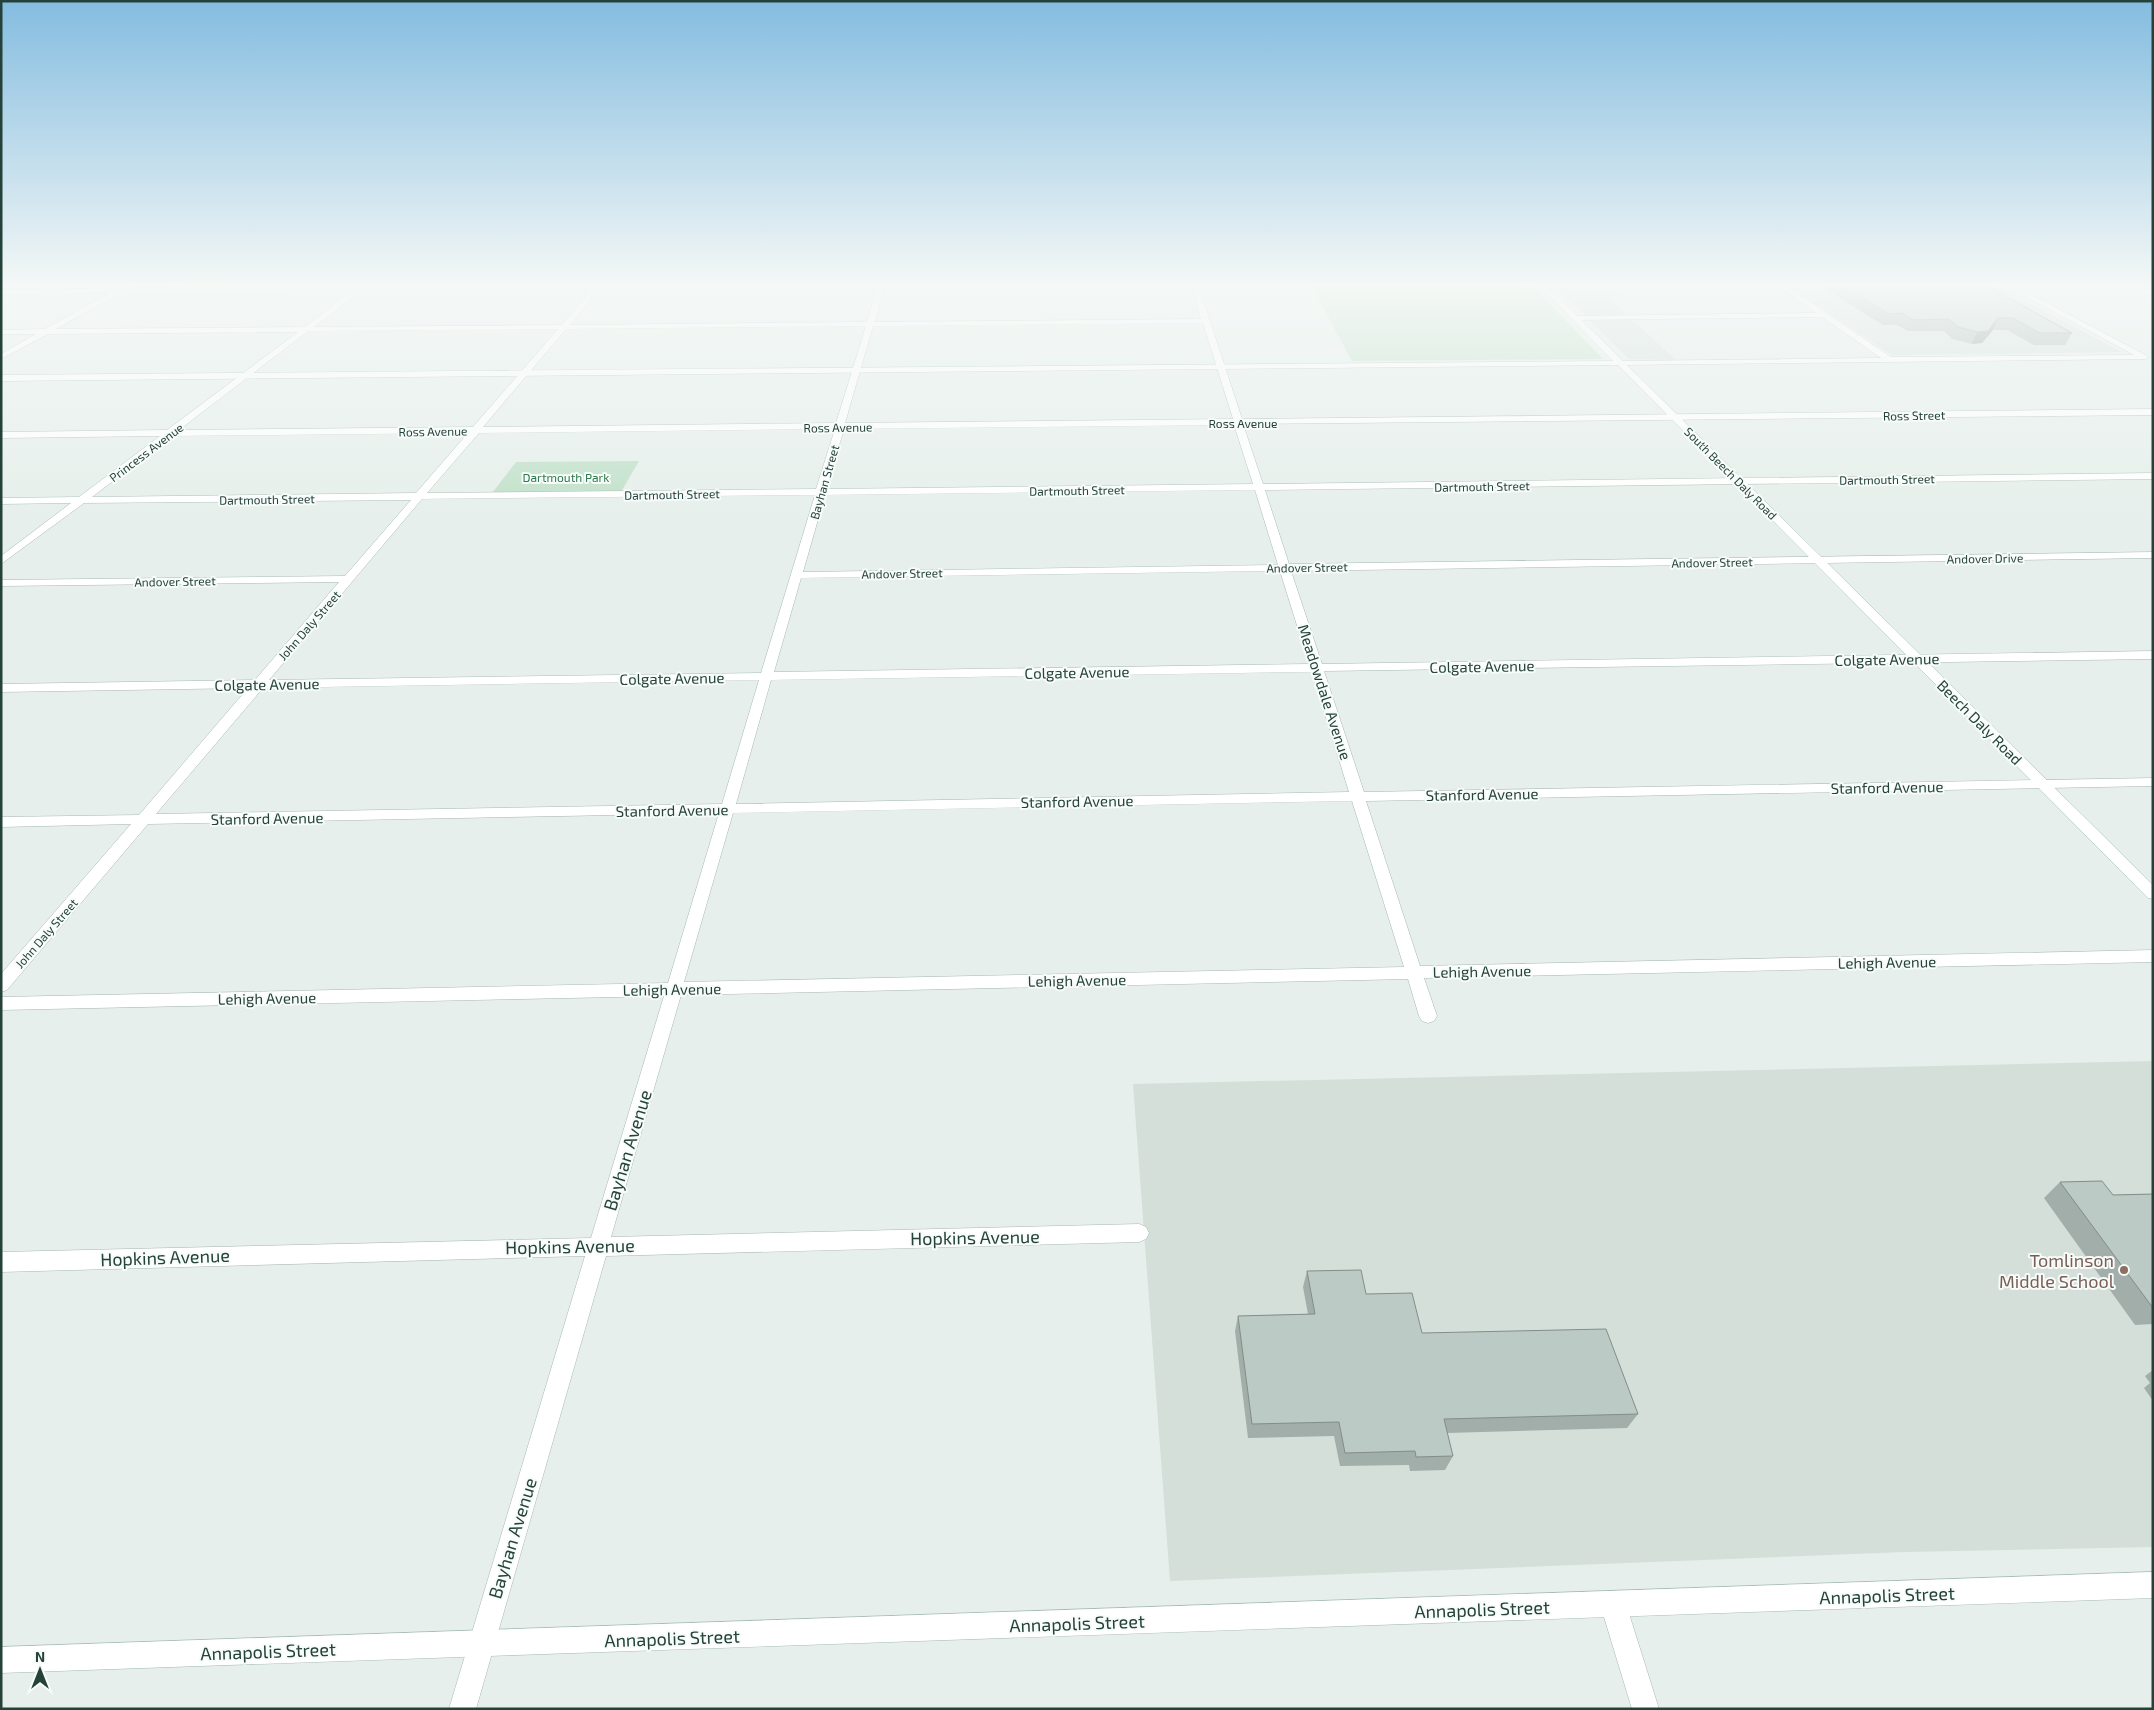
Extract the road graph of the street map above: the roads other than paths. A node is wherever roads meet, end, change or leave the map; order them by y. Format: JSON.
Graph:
{"nodes":[{"id":1,"x":257,"y":367,"type":"edge"},
{"id":2,"x":531,"y":367,"type":"edge"},
{"id":3,"x":857,"y":367,"type":"edge"},
{"id":4,"x":1220,"y":367,"type":"junction"},
{"id":5,"x":1240,"y":367,"type":"edge"},
{"id":6,"x":1624,"y":367,"type":"edge"},
{"id":7,"x":856,"y":370,"type":"junction"},
{"id":8,"x":525,"y":374,"type":"junction"},
{"id":9,"x":245,"y":376,"type":"junction"},
{"id":10,"x":1,"y":378,"type":"edge"},
{"id":11,"x":2153,"y":412,"type":"edge"},
{"id":12,"x":1675,"y":418,"type":"junction"},
{"id":13,"x":1240,"y":423,"type":"junction"},
{"id":14,"x":840,"y":427,"type":"junction"},
{"id":15,"x":476,"y":430,"type":"junction"},
{"id":16,"x":170,"y":433,"type":"junction"},
{"id":17,"x":1,"y":435,"type":"edge"},
{"id":18,"x":2153,"y":476,"type":"edge"},
{"id":19,"x":1738,"y":481,"type":"junction"},
{"id":20,"x":1260,"y":488,"type":"junction"},
{"id":21,"x":820,"y":493,"type":"junction"},
{"id":22,"x":419,"y":497,"type":"junction"},
{"id":23,"x":82,"y":500,"type":"junction"},
{"id":24,"x":1,"y":501,"type":"edge"},
{"id":25,"x":2153,"y":555,"type":"edge"},
{"id":26,"x":1818,"y":560,"type":"junction"},
{"id":27,"x":1,"y":561,"type":"edge"},
{"id":28,"x":1286,"y":567,"type":"junction"},
{"id":29,"x":796,"y":574,"type":"junction"},
{"id":30,"x":349,"y":579,"type":"junction"},
{"id":31,"x":1,"y":583,"type":"edge"},
{"id":32,"x":2153,"y":655,"type":"edge"},
{"id":33,"x":1917,"y":659,"type":"junction"},
{"id":34,"x":1317,"y":668,"type":"junction"},
{"id":35,"x":766,"y":676,"type":"junction"},
{"id":36,"x":259,"y":684,"type":"junction"},
{"id":37,"x":1,"y":688,"type":"edge"},
{"id":38,"x":2153,"y":782,"type":"edge"},
{"id":39,"x":2043,"y":784,"type":"junction"},
{"id":40,"x":1358,"y":796,"type":"junction"},
{"id":41,"x":728,"y":808,"type":"junction"},
{"id":42,"x":143,"y":820,"type":"junction"},
{"id":43,"x":1,"y":822,"type":"edge"},
{"id":44,"x":2153,"y":894,"type":"edge"},
{"id":45,"x":2153,"y":956,"type":"edge"},
{"id":46,"x":1414,"y":972,"type":"junction"},
{"id":47,"x":1,"y":986,"type":"edge"},
{"id":48,"x":675,"y":989,"type":"junction"},
{"id":49,"x":1,"y":1004,"type":"edge"},
{"id":50,"x":1428,"y":1016,"type":"dead end"},
{"id":51,"x":1139,"y":1233,"type":"dead end"},
{"id":52,"x":599,"y":1246,"type":"junction"},
{"id":53,"x":1,"y":1262,"type":"edge"},
{"id":54,"x":2153,"y":1585,"type":"edge"},
{"id":55,"x":1613,"y":1604,"type":"junction"},
{"id":56,"x":480,"y":1644,"type":"junction"},
{"id":57,"x":1,"y":1660,"type":"edge"},
{"id":58,"x":462,"y":1709,"type":"edge"},
{"id":59,"x":1646,"y":1709,"type":"edge"}],
"edges":[{"from":1,"to":9,"type":"street","name":"Princess Avenue"},
{"from":2,"to":8,"type":"street","name":"John Daly Street"},
{"from":3,"to":7,"type":"street","name":"Bayhan Street"},
{"from":4,"to":5,"type":"street"},
{"from":4,"to":7,"type":"street"},
{"from":4,"to":13,"type":"street","name":"Meadowdale Avenue"},
{"from":6,"to":12,"type":"street","name":"South Beech Daly Road"},
{"from":7,"to":8,"type":"street"},
{"from":7,"to":14,"type":"street","name":"Bayhan Street"},
{"from":8,"to":9,"type":"street"},
{"from":8,"to":15,"type":"street","name":"John Daly Street"},
{"from":9,"to":10,"type":"street"},
{"from":9,"to":16,"type":"street","name":"Princess Avenue"},
{"from":11,"to":12,"type":"street","name":"Ross Street"},
{"from":12,"to":13,"type":"street","name":"Ross Avenue"},
{"from":12,"to":19,"type":"street","name":"South Beech Daly Road"},
{"from":13,"to":14,"type":"street","name":"Ross Avenue"},
{"from":13,"to":20,"type":"street","name":"Meadowdale Avenue"},
{"from":14,"to":15,"type":"street","name":"Ross Avenue"},
{"from":14,"to":21,"type":"street","name":"Bayhan Street"},
{"from":15,"to":16,"type":"street","name":"Ross Avenue"},
{"from":15,"to":22,"type":"street","name":"John Daly Street"},
{"from":16,"to":17,"type":"street","name":"Ross Avenue"},
{"from":16,"to":23,"type":"street","name":"Princess Avenue"},
{"from":18,"to":19,"type":"street","name":"Dartmouth Street"},
{"from":19,"to":20,"type":"street","name":"Dartmouth Street"},
{"from":19,"to":26,"type":"street","name":"South Beech Daly Road"},
{"from":20,"to":21,"type":"street","name":"Dartmouth Street"},
{"from":20,"to":28,"type":"street","name":"Meadowdale Avenue"},
{"from":21,"to":22,"type":"street","name":"Dartmouth Street"},
{"from":21,"to":29,"type":"street","name":"Bayhan Street"},
{"from":22,"to":23,"type":"street","name":"Dartmouth Street"},
{"from":22,"to":30,"type":"street","name":"John Daly Street"},
{"from":23,"to":24,"type":"street","name":"Dartmouth Street"},
{"from":23,"to":27,"type":"street","name":"Princess Avenue"},
{"from":25,"to":26,"type":"street","name":"Andover Drive"},
{"from":26,"to":28,"type":"street","name":"Andover Street"},
{"from":26,"to":33,"type":"street","name":"South Beech Daly Road"},
{"from":28,"to":29,"type":"street","name":"Andover Street"},
{"from":28,"to":34,"type":"street","name":"Meadowdale Avenue"},
{"from":29,"to":35,"type":"street","name":"Bayhan Street"},
{"from":30,"to":31,"type":"street","name":"Andover Street"},
{"from":30,"to":36,"type":"street","name":"John Daly Street"},
{"from":32,"to":33,"type":"street","name":"Colgate Avenue"},
{"from":33,"to":34,"type":"street","name":"Colgate Avenue"},
{"from":33,"to":39,"type":"street","name":"Beech Daly Road"},
{"from":34,"to":35,"type":"street","name":"Colgate Avenue"},
{"from":34,"to":40,"type":"street","name":"Meadowdale Avenue"},
{"from":35,"to":36,"type":"street","name":"Colgate Avenue"},
{"from":35,"to":41,"type":"street","name":"Bayhan Avenue"},
{"from":36,"to":37,"type":"street","name":"Colgate Avenue"},
{"from":36,"to":42,"type":"street","name":"John Daly Street"},
{"from":38,"to":39,"type":"street","name":"Stanford Avenue"},
{"from":39,"to":40,"type":"street","name":"Stanford Avenue"},
{"from":39,"to":44,"type":"street"},
{"from":40,"to":41,"type":"street","name":"Stanford Avenue"},
{"from":40,"to":46,"type":"street","name":"Meadowdale Avenue"},
{"from":41,"to":42,"type":"street","name":"Stanford Avenue"},
{"from":41,"to":48,"type":"street","name":"Bayhan Avenue"},
{"from":42,"to":43,"type":"street","name":"Stanford Avenue"},
{"from":42,"to":47,"type":"street","name":"John Daly Street"},
{"from":45,"to":46,"type":"street","name":"Lehigh Avenue"},
{"from":46,"to":48,"type":"street","name":"Lehigh Avenue"},
{"from":46,"to":50,"type":"street","name":"Meadowdale Avenue"},
{"from":48,"to":49,"type":"street","name":"Lehigh Avenue"},
{"from":48,"to":52,"type":"street","name":"Bayhan Avenue"},
{"from":51,"to":52,"type":"street","name":"Hopkins Avenue"},
{"from":52,"to":53,"type":"street","name":"Hopkins Avenue"},
{"from":52,"to":56,"type":"street","name":"Bayhan Avenue"},
{"from":54,"to":55,"type":"street","name":"Annapolis Street"},
{"from":55,"to":56,"type":"street","name":"Annapolis Street"},
{"from":55,"to":59,"type":"street"},
{"from":56,"to":57,"type":"street","name":"Annapolis Street"},
{"from":56,"to":58,"type":"street","name":"Bayhan Avenue"}]}
